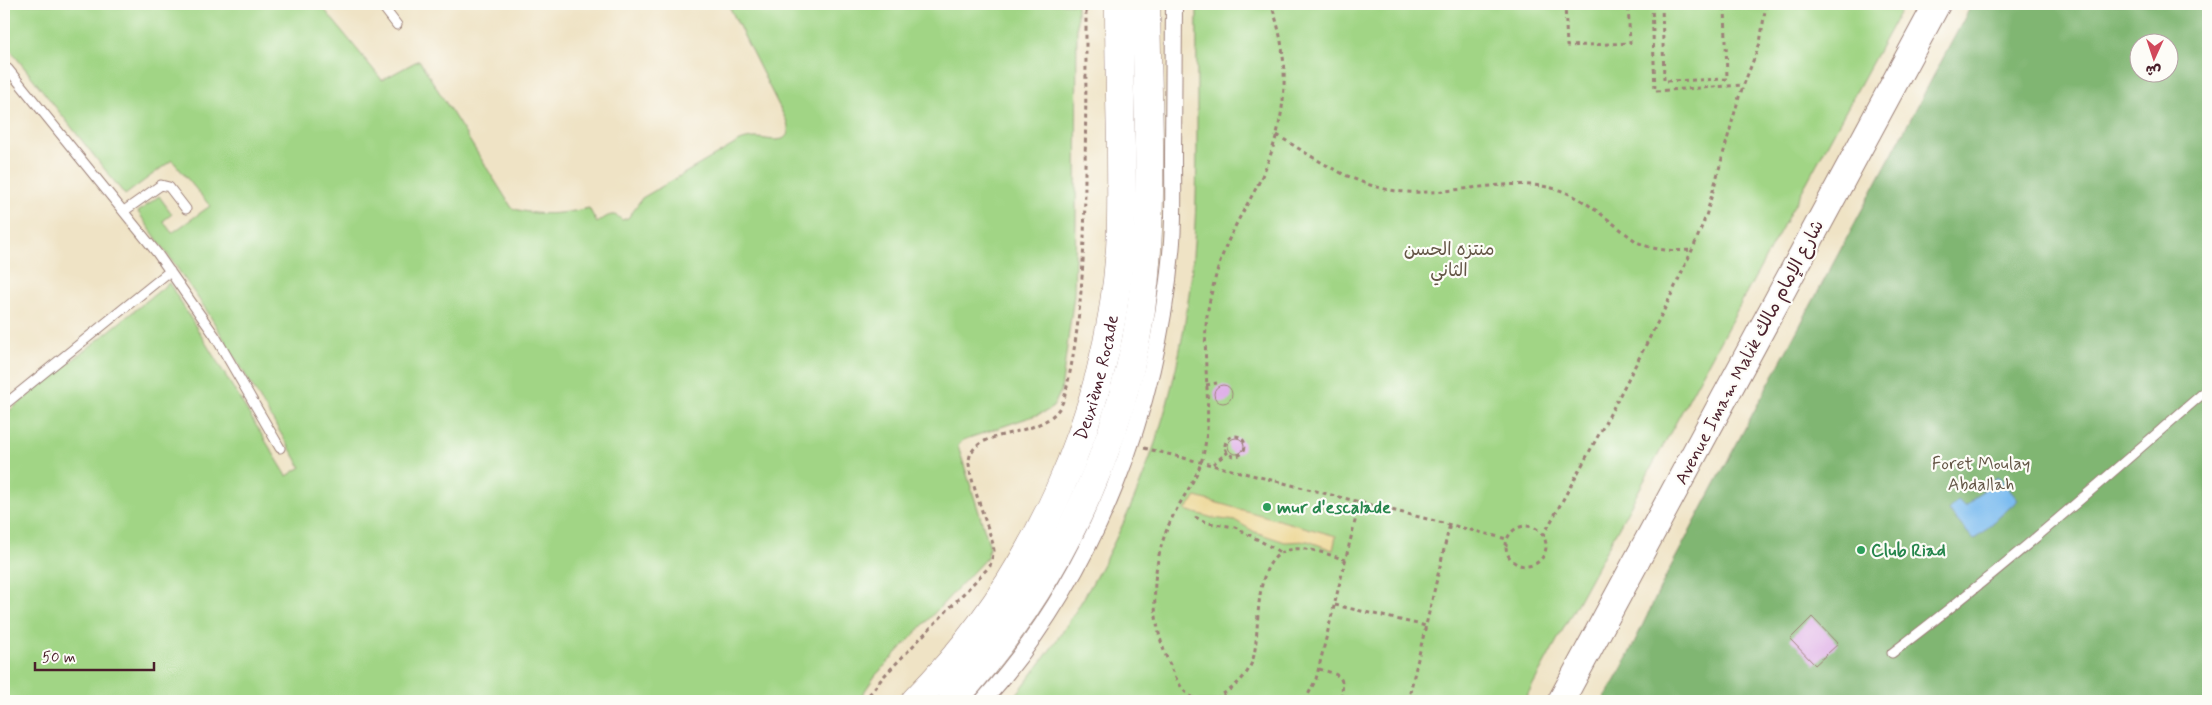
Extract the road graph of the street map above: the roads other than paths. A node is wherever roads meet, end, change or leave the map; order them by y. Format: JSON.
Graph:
{"nodes":[{"id":1,"x":381,"y":4,"type":"edge"},
{"id":2,"x":1119,"y":4,"type":"edge"},
{"id":3,"x":1146,"y":4,"type":"edge"},
{"id":4,"x":1174,"y":4,"type":"edge"},
{"id":5,"x":1917,"y":4,"type":"edge"},
{"id":6,"x":1937,"y":4,"type":"edge"},
{"id":7,"x":397,"y":25,"type":"dead end"},
{"id":8,"x":8,"y":68,"type":"dead end"},
{"id":9,"x":186,"y":210,"type":"dead end"},
{"id":10,"x":124,"y":211,"type":"junction"},
{"id":11,"x":170,"y":271,"type":"junction"},
{"id":12,"x":2208,"y":389,"type":"edge"},
{"id":13,"x":4,"y":406,"type":"edge"},
{"id":14,"x":280,"y":448,"type":"dead end"},
{"id":15,"x":1892,"y":652,"type":"dead end"},
{"id":16,"x":915,"y":701,"type":"edge"},
{"id":17,"x":952,"y":701,"type":"edge"},
{"id":18,"x":982,"y":701,"type":"edge"},
{"id":19,"x":1542,"y":701,"type":"edge"},
{"id":20,"x":1561,"y":701,"type":"edge"}],
"edges":[{"from":1,"to":7,"type":"lane"},
{"from":2,"to":16,"type":"highway","name":"Deuxième Rocade"},
{"from":3,"to":17,"type":"highway","name":"Deuxième Rocade"},
{"from":4,"to":18,"type":"street"},
{"from":5,"to":19,"type":"main road","name":"Avenue Imam Malik شارع الإمام مالك"},
{"from":6,"to":20,"type":"main road","name":"Avenue Imam Malik شارع الإمام مالك"},
{"from":8,"to":10,"type":"lane"},
{"from":9,"to":10,"type":"lane"},
{"from":10,"to":11,"type":"lane"},
{"from":11,"to":13,"type":"lane"},
{"from":11,"to":14,"type":"lane"},
{"from":12,"to":15,"type":"lane"}]}
